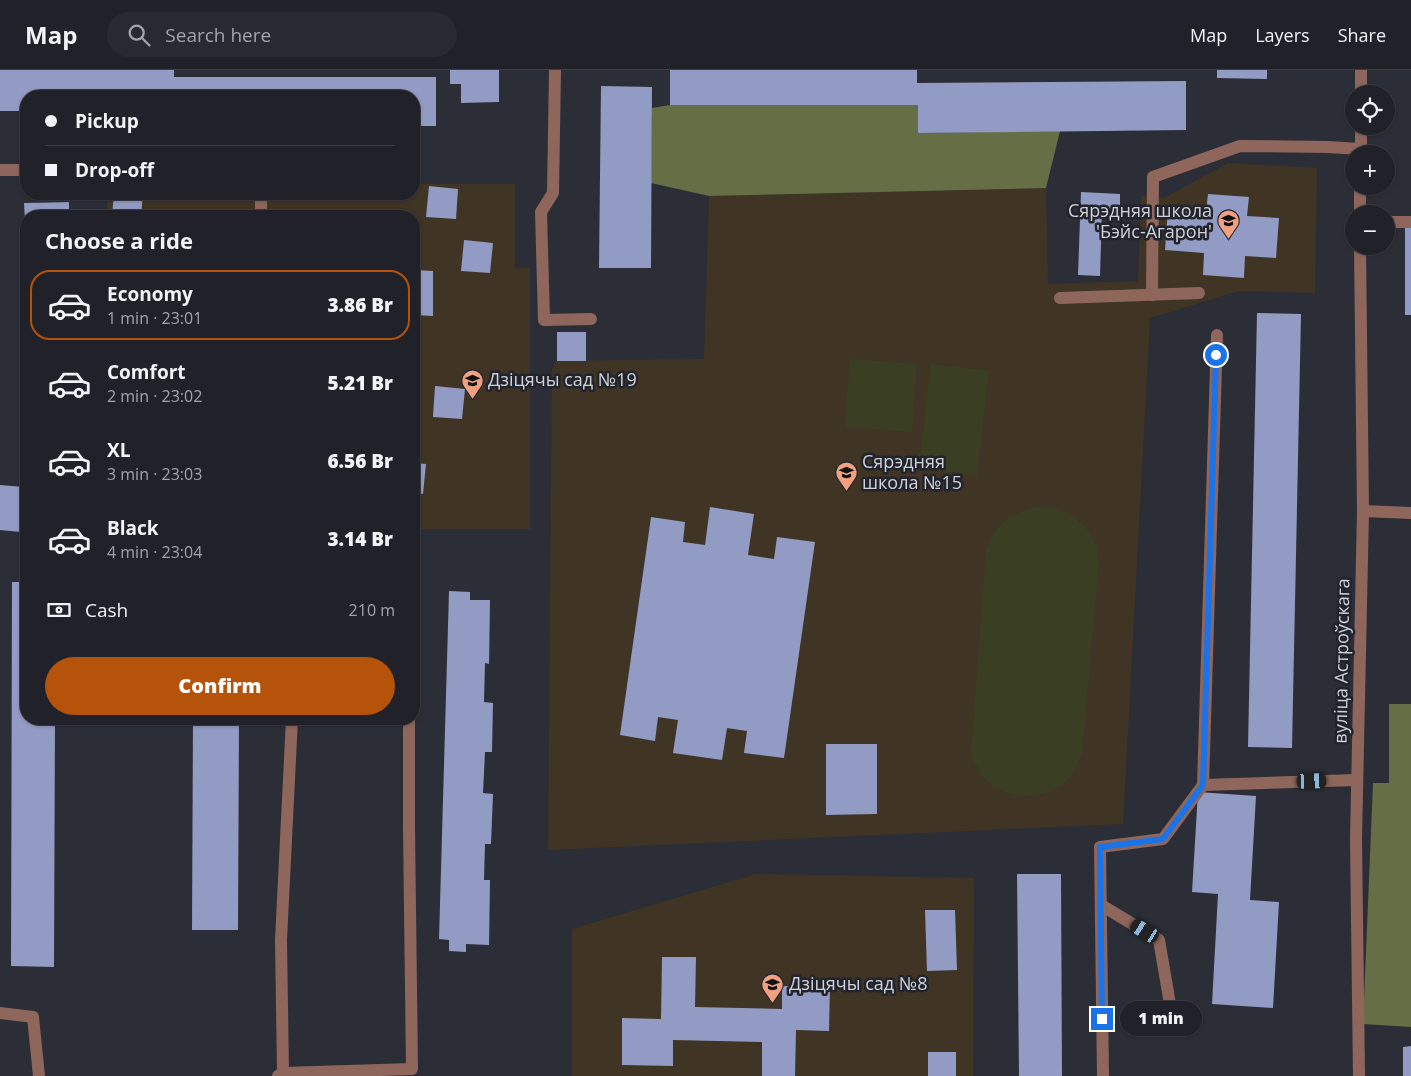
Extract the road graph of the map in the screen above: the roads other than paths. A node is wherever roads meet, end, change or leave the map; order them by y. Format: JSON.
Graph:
{"nodes":[{"id":1,"x":555,"y":70,"type":"edge"},
{"id":2,"x":1361,"y":70,"type":"edge"},
{"id":3,"x":1361,"y":85,"type":"edge"},
{"id":4,"x":1345,"y":150,"type":"edge"},
{"id":5,"x":0,"y":170,"type":"edge"},
{"id":6,"x":20,"y":170,"type":"edge"},
{"id":7,"x":1395,"y":222,"type":"edge"},
{"id":8,"x":1411,"y":222,"type":"edge"},
{"id":9,"x":1360,"y":255,"type":"edge"},
{"id":10,"x":1199,"y":293,"type":"dead end"},
{"id":11,"x":1152,"y":295,"type":"junction"},
{"id":12,"x":1060,"y":298,"type":"dead end"},
{"id":13,"x":591,"y":319,"type":"dead end"},
{"id":14,"x":1217,"y":335,"type":"dead end"},
{"id":15,"x":1363,"y":510,"type":"junction"},
{"id":16,"x":1411,"y":513,"type":"edge"},
{"id":17,"x":292,"y":725,"type":"edge"},
{"id":18,"x":409,"y":725,"type":"edge"},
{"id":19,"x":1356,"y":780,"type":"junction"},
{"id":20,"x":1203,"y":785,"type":"junction"},
{"id":21,"x":1101,"y":905,"type":"junction"},
{"id":22,"x":1170,"y":1004,"type":"dead end"},
{"id":23,"x":0,"y":1013,"type":"edge"},
{"id":24,"x":280,"y":1075,"type":"edge"},
{"id":25,"x":39,"y":1076,"type":"edge"},
{"id":26,"x":1103,"y":1076,"type":"edge"},
{"id":27,"x":1359,"y":1076,"type":"edge"}],
"edges":[{"from":1,"to":13,"type":"street"},
{"from":2,"to":3,"type":"street"},
{"from":4,"to":11,"type":"street"},
{"from":5,"to":6,"type":"street"},
{"from":7,"to":8,"type":"street"},
{"from":9,"to":15,"type":"street","name":"вуліца Астроўскага"},
{"from":10,"to":11,"type":"street"},
{"from":11,"to":12,"type":"street"},
{"from":14,"to":20,"type":"street"},
{"from":15,"to":16,"type":"street"},
{"from":15,"to":19,"type":"street","name":"вуліца Астроўскага"},
{"from":17,"to":24,"type":"street"},
{"from":18,"to":24,"type":"street"},
{"from":19,"to":20,"type":"street"},
{"from":19,"to":27,"type":"street","name":"вуліца Астроўскага"},
{"from":20,"to":21,"type":"street"},
{"from":21,"to":22,"type":"street"},
{"from":21,"to":26,"type":"street"},
{"from":23,"to":25,"type":"street"}]}
